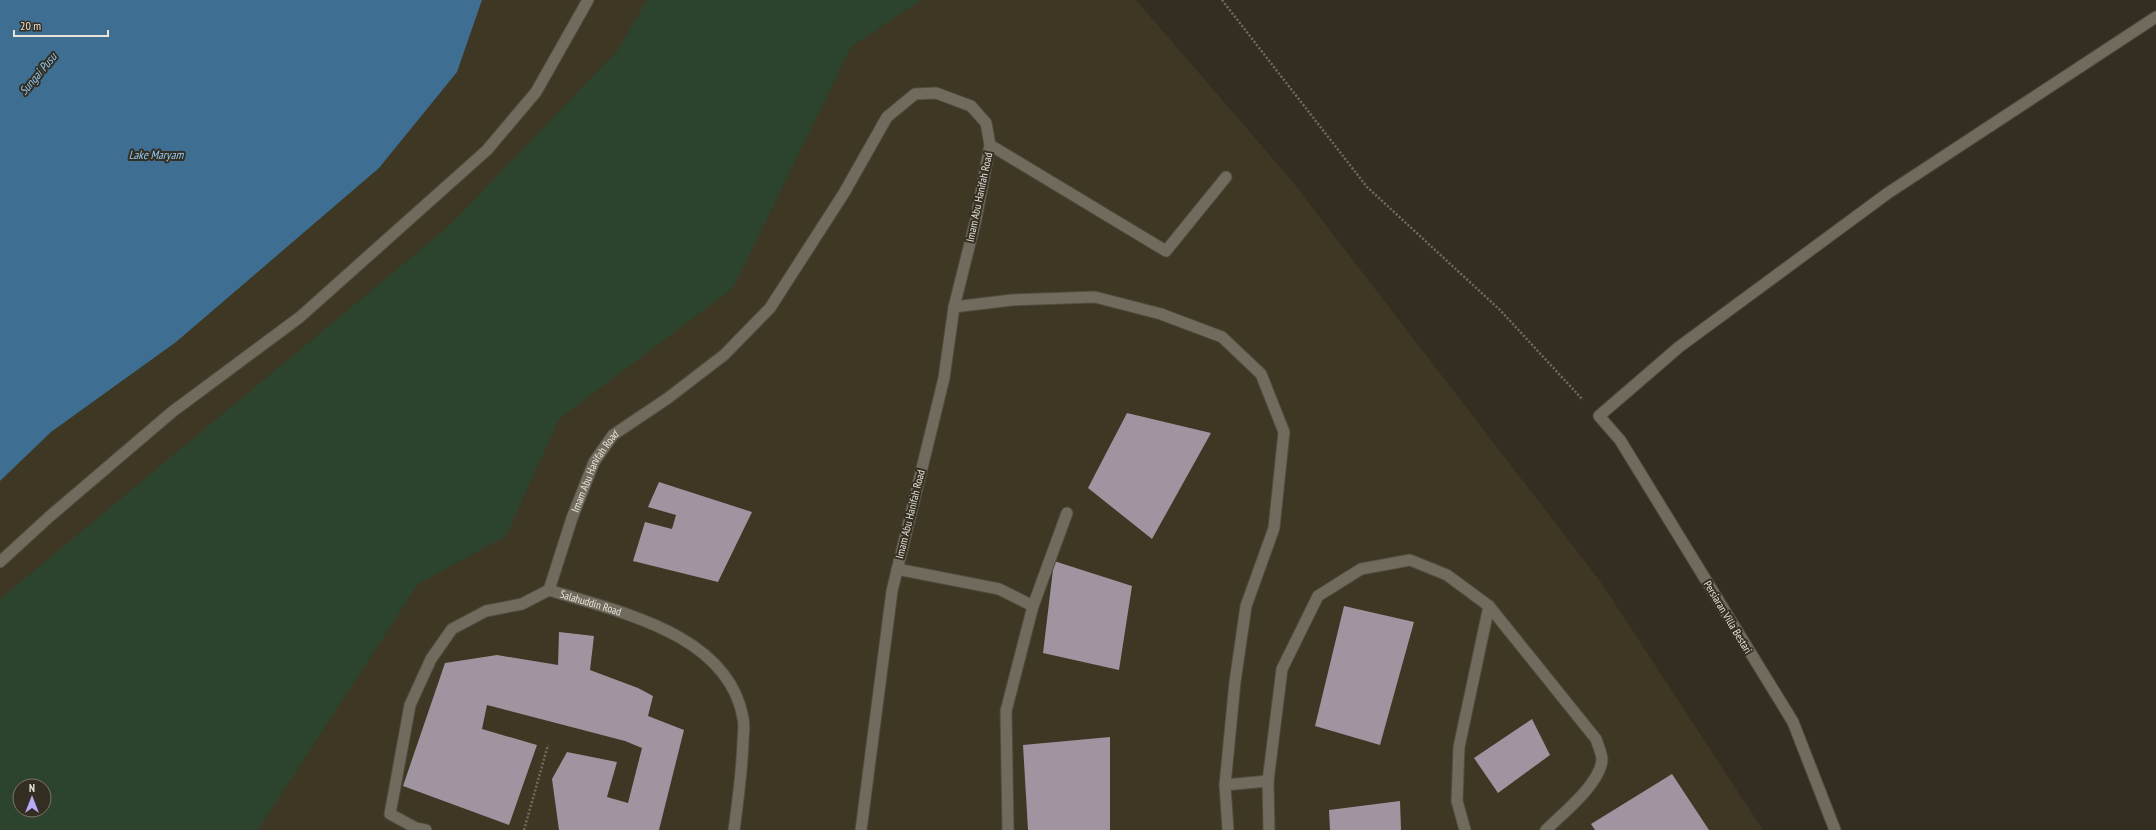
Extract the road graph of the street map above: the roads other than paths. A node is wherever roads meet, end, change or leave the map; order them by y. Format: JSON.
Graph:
{"nodes":[{"id":1,"x":588,"y":0,"type":"edge"},
{"id":2,"x":2156,"y":17,"type":"edge"},
{"id":3,"x":990,"y":145,"type":"junction"},
{"id":4,"x":1226,"y":177,"type":"dead end"},
{"id":5,"x":954,"y":307,"type":"junction"},
{"id":6,"x":1067,"y":513,"type":"dead end"},
{"id":7,"x":0,"y":562,"type":"edge"},
{"id":8,"x":896,"y":569,"type":"junction"},
{"id":9,"x":549,"y":590,"type":"junction"},
{"id":10,"x":1033,"y":606,"type":"junction"},
{"id":11,"x":1489,"y":606,"type":"junction"},
{"id":12,"x":1268,"y":781,"type":"junction"},
{"id":13,"x":1225,"y":785,"type":"junction"},
{"id":14,"x":426,"y":830,"type":"edge"},
{"id":15,"x":734,"y":830,"type":"edge"},
{"id":16,"x":861,"y":830,"type":"edge"},
{"id":17,"x":1008,"y":830,"type":"edge"},
{"id":18,"x":1228,"y":830,"type":"edge"},
{"id":19,"x":1269,"y":830,"type":"edge"},
{"id":20,"x":1466,"y":830,"type":"edge"},
{"id":21,"x":1546,"y":830,"type":"edge"},
{"id":22,"x":1835,"y":830,"type":"edge"}],
"edges":[{"from":1,"to":7,"type":"street"},
{"from":2,"to":22,"type":"street","name":"Persiaran Villa Bestari"},
{"from":3,"to":4,"type":"street"},
{"from":3,"to":5,"type":"street","name":"Imam Abu Hanifah Road"},
{"from":3,"to":9,"type":"street","name":"Imam Abu Hanifah Road"},
{"from":5,"to":8,"type":"street","name":"Imam Abu Hanifah Road"},
{"from":5,"to":13,"type":"street"},
{"from":6,"to":10,"type":"street"},
{"from":8,"to":10,"type":"street"},
{"from":8,"to":16,"type":"street","name":"Imam Abu Hanifah Road"},
{"from":9,"to":14,"type":"street","name":"Salahuddin Road"},
{"from":9,"to":15,"type":"street","name":"Salahuddin Road"},
{"from":10,"to":17,"type":"street"},
{"from":11,"to":12,"type":"street"},
{"from":11,"to":20,"type":"street"},
{"from":11,"to":21,"type":"street"},
{"from":12,"to":13,"type":"street"},
{"from":12,"to":19,"type":"street"},
{"from":13,"to":18,"type":"street"}]}
